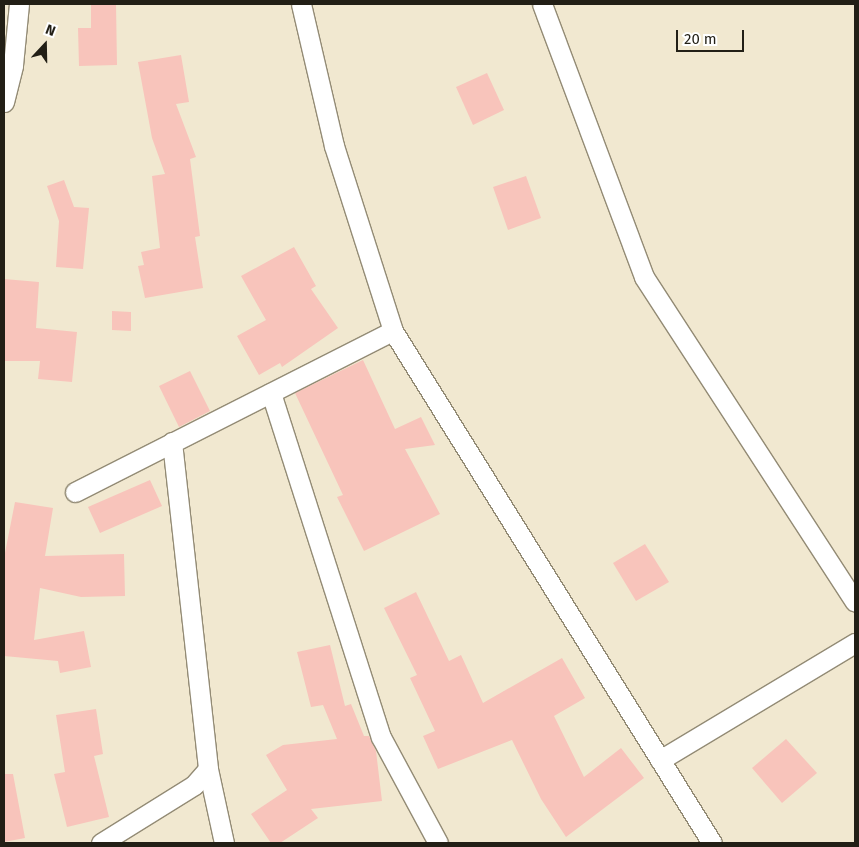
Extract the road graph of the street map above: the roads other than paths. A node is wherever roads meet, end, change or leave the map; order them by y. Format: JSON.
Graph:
{"nodes":[{"id":1,"x":19,"y":4,"type":"edge"},
{"id":2,"x":301,"y":4,"type":"edge"},
{"id":3,"x":542,"y":4,"type":"edge"},
{"id":4,"x":4,"y":102,"type":"edge"},
{"id":5,"x":393,"y":331,"type":"junction"},
{"id":6,"x":271,"y":392,"type":"junction"},
{"id":7,"x":172,"y":442,"type":"junction"},
{"id":8,"x":75,"y":492,"type":"dead end"},
{"id":9,"x":855,"y":602,"type":"edge"},
{"id":10,"x":855,"y":644,"type":"edge"},
{"id":11,"x":660,"y":760,"type":"junction"},
{"id":12,"x":208,"y":769,"type":"junction"},
{"id":13,"x":101,"y":843,"type":"edge"},
{"id":14,"x":224,"y":843,"type":"edge"},
{"id":15,"x":438,"y":843,"type":"edge"},
{"id":16,"x":712,"y":843,"type":"edge"}],
"edges":[{"from":1,"to":4,"type":"street"},
{"from":2,"to":5,"type":"street"},
{"from":3,"to":9,"type":"street"},
{"from":5,"to":6,"type":"street"},
{"from":5,"to":11,"type":"street"},
{"from":6,"to":7,"type":"street"},
{"from":6,"to":15,"type":"street"},
{"from":7,"to":8,"type":"street"},
{"from":7,"to":12,"type":"street"},
{"from":10,"to":11,"type":"street"},
{"from":11,"to":16,"type":"street"},
{"from":12,"to":13,"type":"street"},
{"from":12,"to":14,"type":"street"}]}
